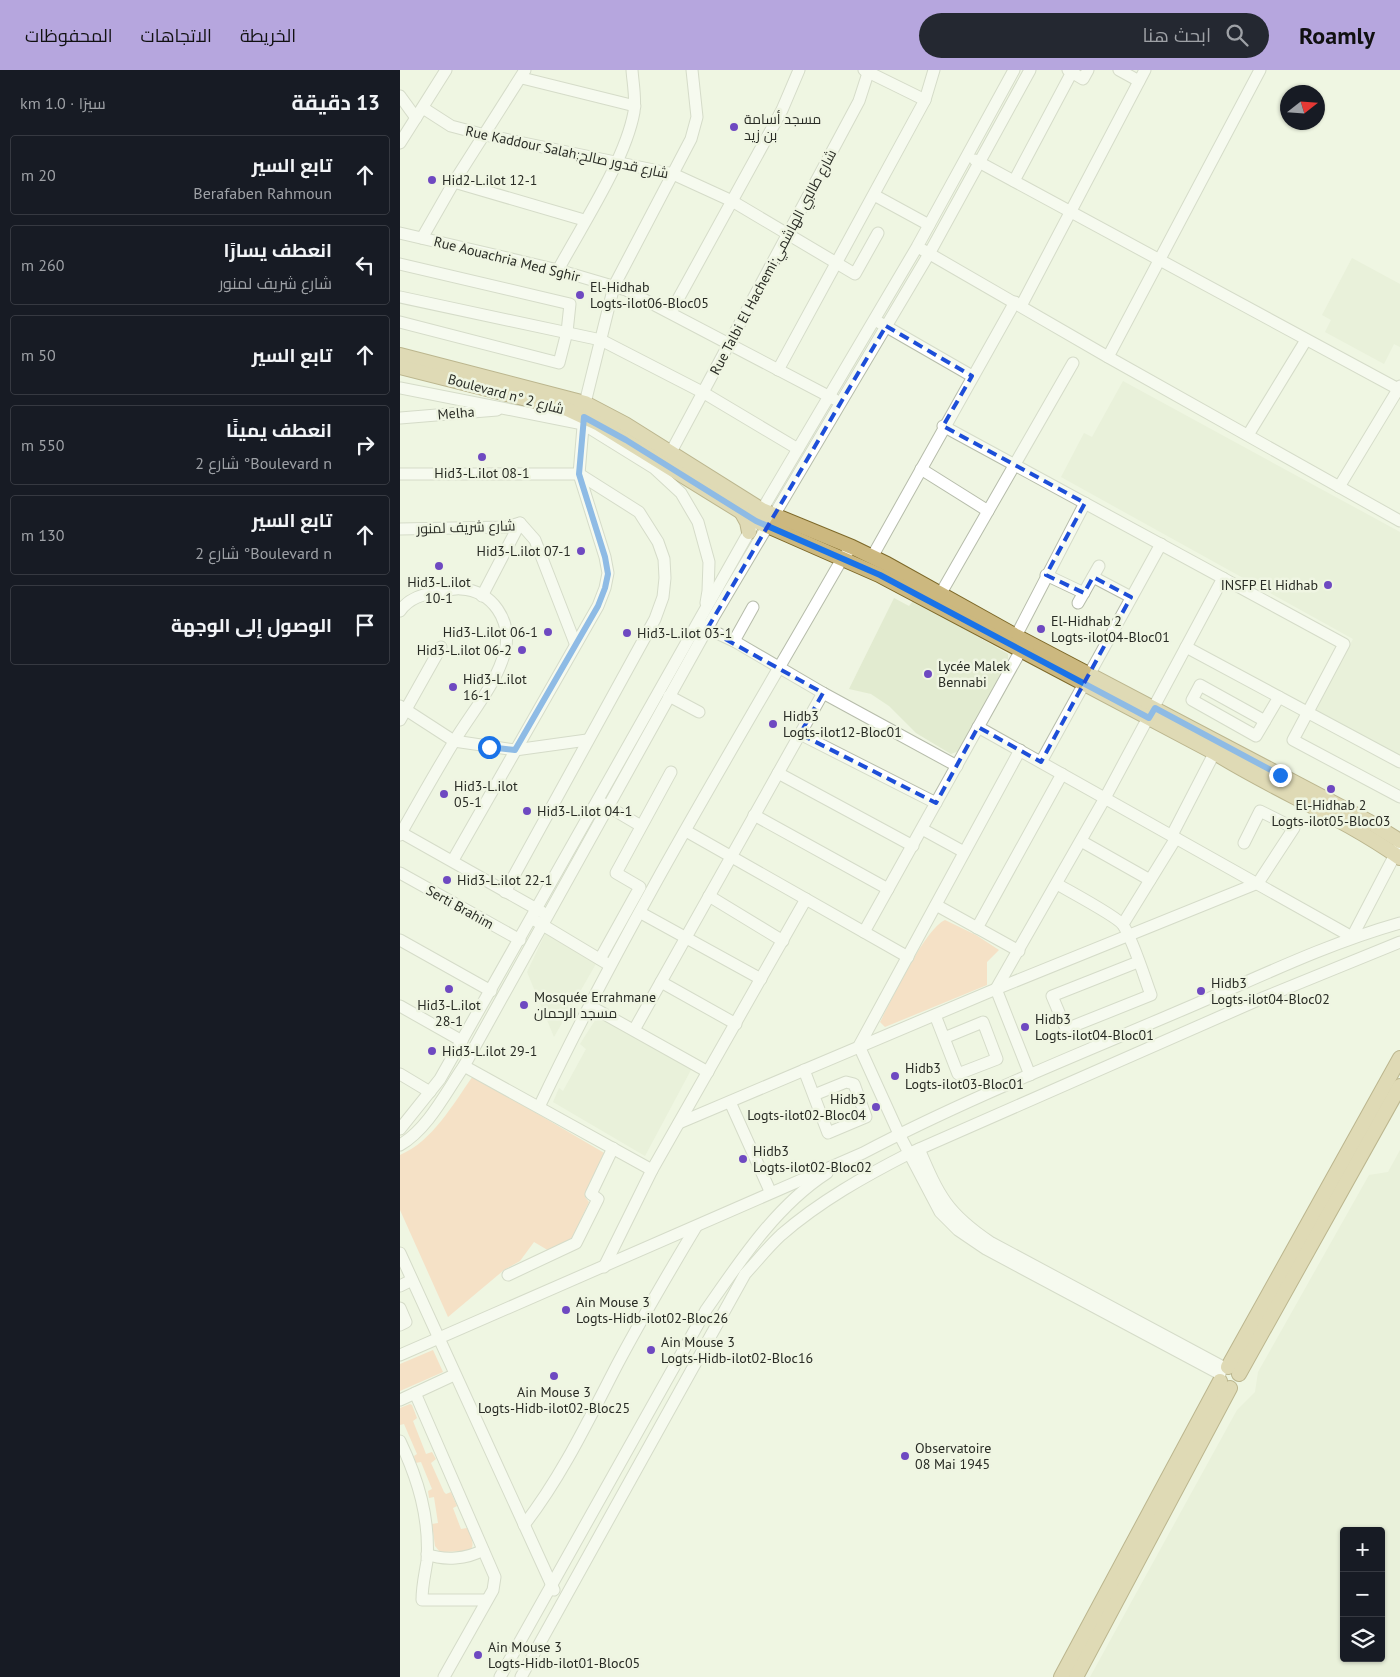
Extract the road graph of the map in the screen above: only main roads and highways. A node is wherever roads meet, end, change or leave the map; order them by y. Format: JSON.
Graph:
{"nodes":[{"id":1,"x":400,"y":355,"type":"edge"},
{"id":2,"x":400,"y":367,"type":"edge"},
{"id":3,"x":584,"y":415,"type":"junction"},
{"id":4,"x":761,"y":521,"type":"junction"},
{"id":5,"x":1021,"y":643,"type":"junction"},
{"id":6,"x":1399,"y":850,"type":"edge"},
{"id":7,"x":1400,"y":1058,"type":"edge"},
{"id":8,"x":1400,"y":1086,"type":"edge"},
{"id":9,"x":1227,"y":1375,"type":"junction"},
{"id":10,"x":1061,"y":1677,"type":"edge"},
{"id":11,"x":1076,"y":1677,"type":"edge"}],
"edges":[{"from":1,"to":3,"type":"main road","name":"Boulevard n° شارع 2"},
{"from":2,"to":3,"type":"main road","name":"Boulevard n° شارع 2"},
{"from":3,"to":4,"type":"main road","name":"Boulevard n° شارع 2"},
{"from":3,"to":4,"type":"main road","name":"Boulevard n° شارع 2"},
{"from":4,"to":5,"type":"main road","name":"Boulevard n° شارع 2"},
{"from":4,"to":5,"type":"main road","name":"Boulevard n° شارع 2"},
{"from":5,"to":6,"type":"main road","name":"Boulevard n° شارع 2"},
{"from":7,"to":9,"type":"main road"},
{"from":8,"to":9,"type":"main road"},
{"from":9,"to":10,"type":"main road"},
{"from":9,"to":11,"type":"main road"}]}
